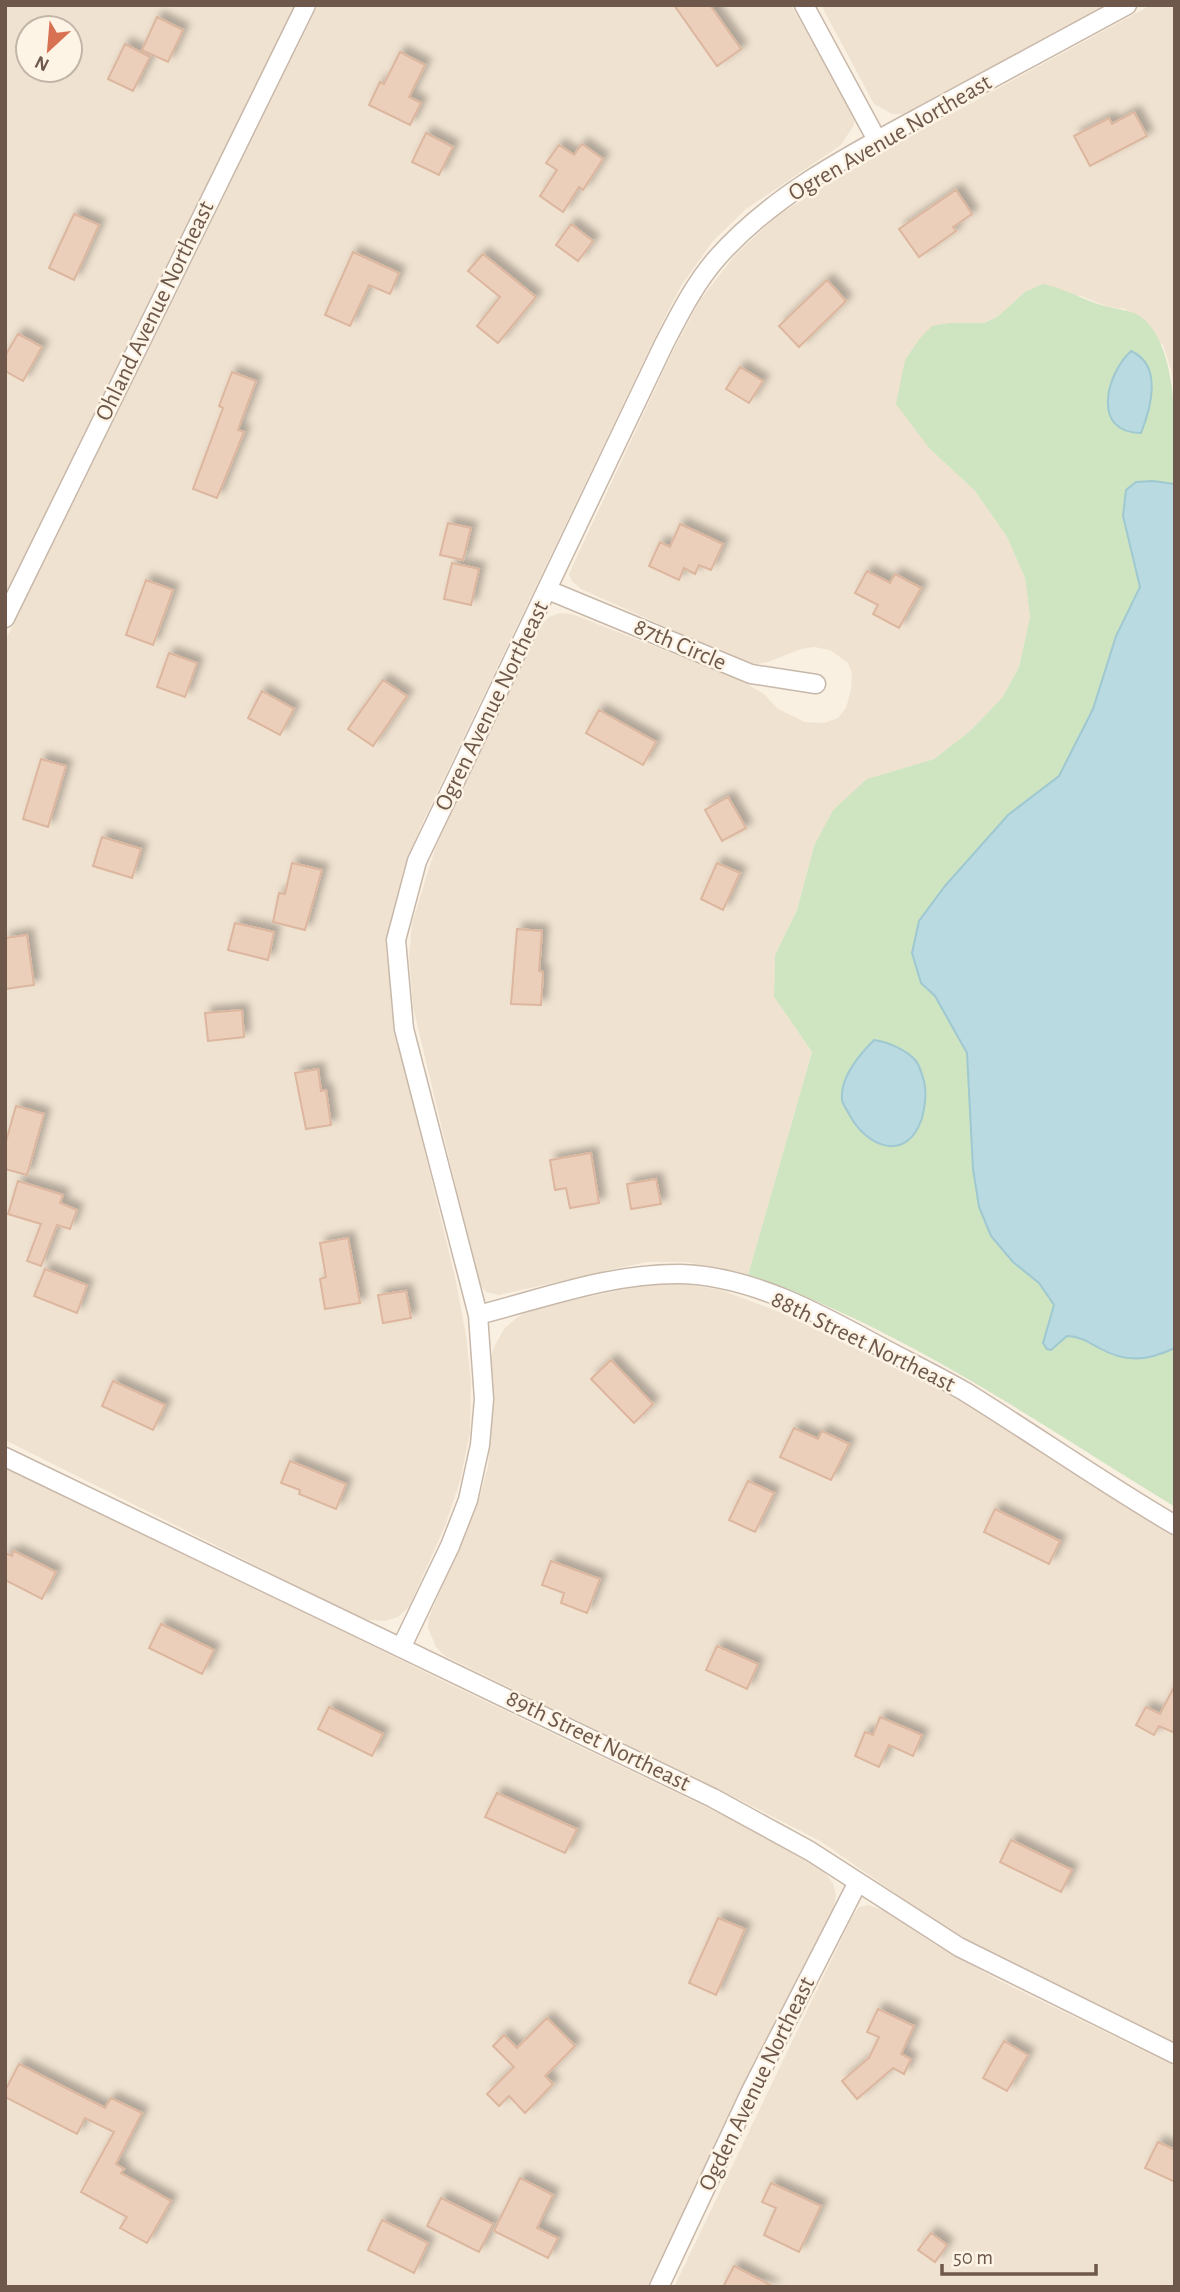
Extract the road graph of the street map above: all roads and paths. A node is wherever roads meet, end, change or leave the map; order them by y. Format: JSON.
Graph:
{"nodes":[{"id":1,"x":306,"y":5,"type":"edge"},
{"id":2,"x":804,"y":5,"type":"edge"},
{"id":3,"x":1128,"y":5,"type":"edge"},
{"id":4,"x":877,"y":140,"type":"junction"},
{"id":5,"x":548,"y":590,"type":"junction"},
{"id":6,"x":5,"y":618,"type":"edge"},
{"id":7,"x":816,"y":684,"type":"dead end"},
{"id":8,"x":478,"y":1315,"type":"junction"},
{"id":9,"x":5,"y":1457,"type":"edge"},
{"id":10,"x":1175,"y":1525,"type":"edge"},
{"id":11,"x":402,"y":1647,"type":"junction"},
{"id":12,"x":858,"y":1882,"type":"junction"},
{"id":13,"x":1175,"y":2054,"type":"edge"},
{"id":14,"x":659,"y":2287,"type":"edge"}],
"edges":[{"from":1,"to":6,"type":"street","name":"Ohland Avenue Northeast"},
{"from":2,"to":4,"type":"street"},
{"from":3,"to":4,"type":"street","name":"Ogren Avenue Northeast"},
{"from":4,"to":5,"type":"street","name":"Ogren Avenue Northeast"},
{"from":5,"to":7,"type":"street","name":"87th Circle"},
{"from":5,"to":8,"type":"street","name":"Ogren Avenue Northeast"},
{"from":8,"to":10,"type":"street","name":"88th Street Northeast"},
{"from":8,"to":11,"type":"street","name":"Ogren Avenue Northeast"},
{"from":9,"to":11,"type":"street","name":"89th Street Northeast"},
{"from":11,"to":12,"type":"street","name":"89th Street Northeast"},
{"from":12,"to":13,"type":"street","name":"89th Street Northeast"},
{"from":12,"to":14,"type":"street","name":"Ogden Avenue Northeast"}]}
